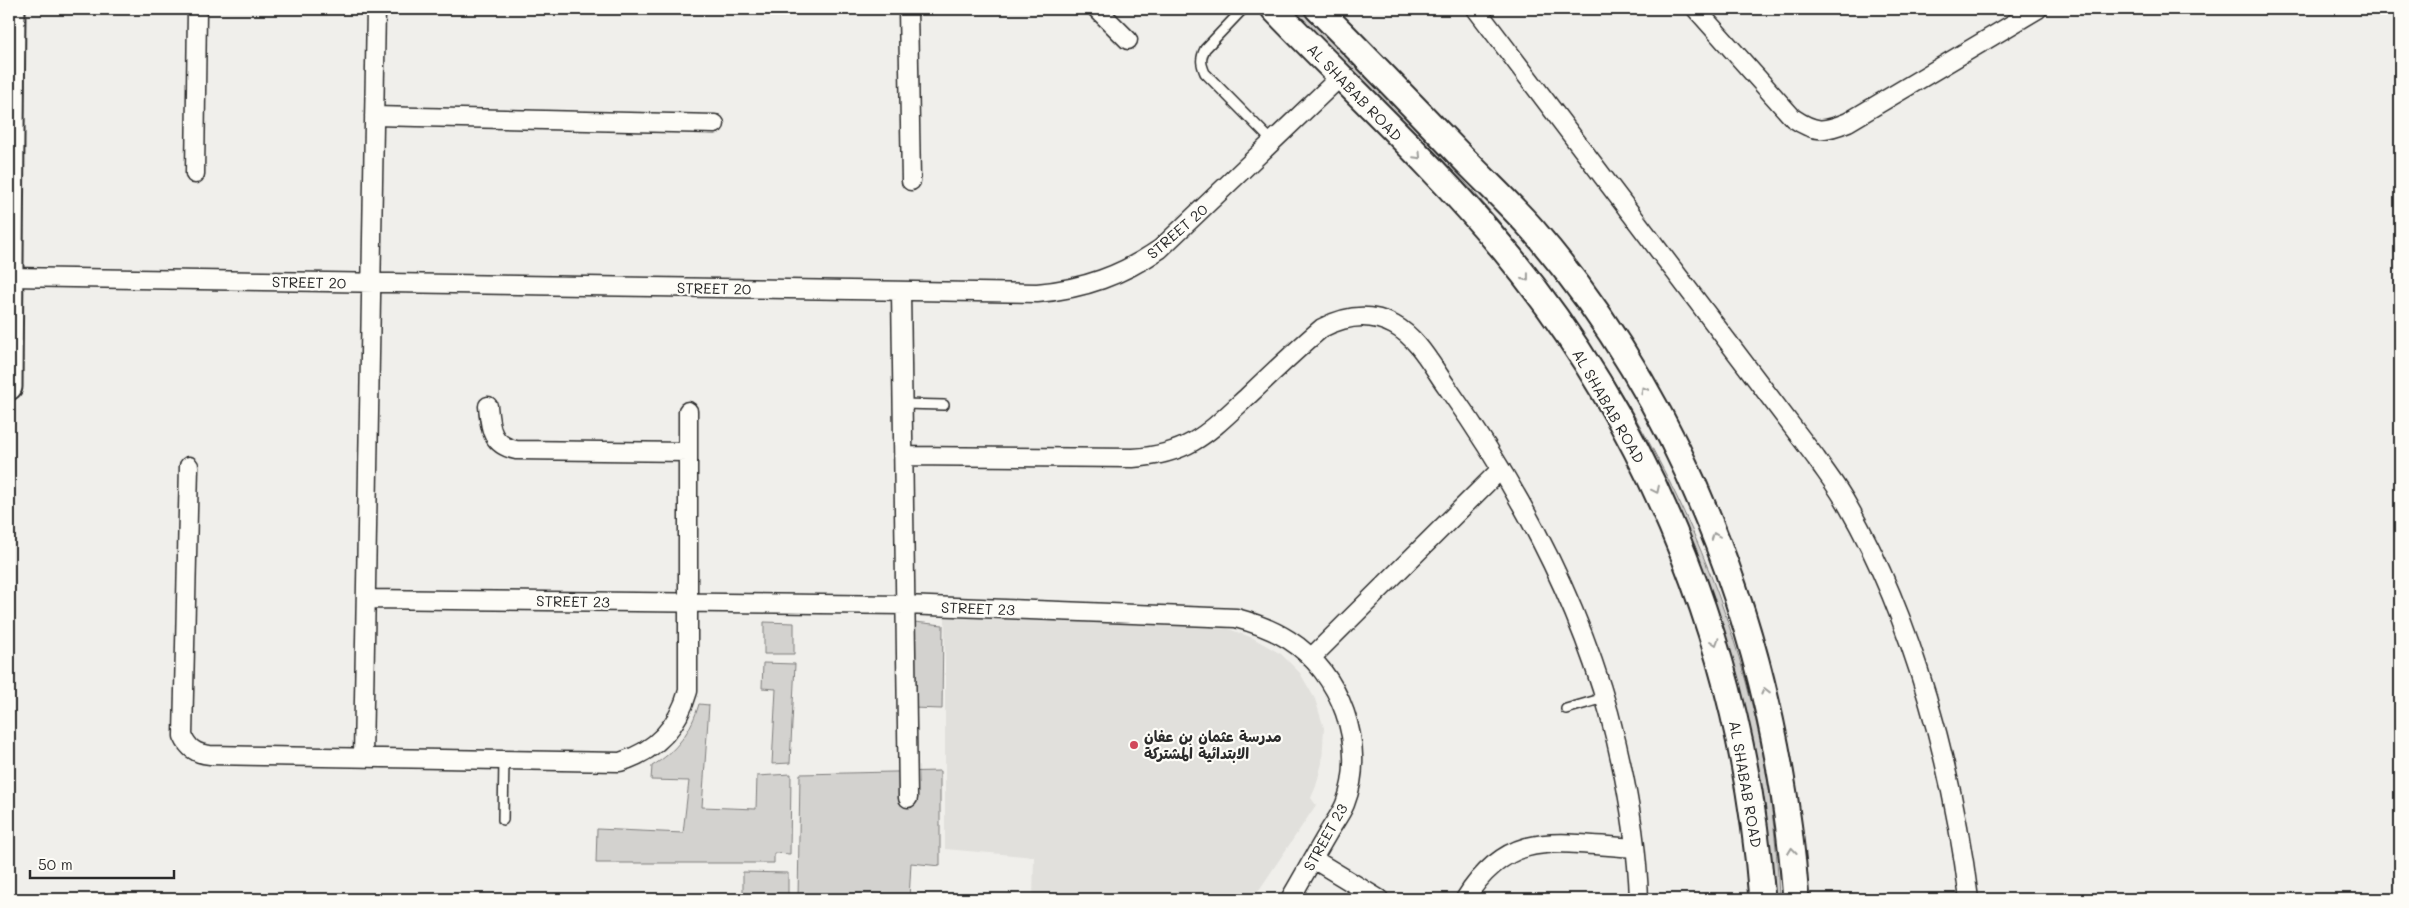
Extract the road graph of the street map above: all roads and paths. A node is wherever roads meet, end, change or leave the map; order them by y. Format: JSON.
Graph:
{"nodes":[{"id":1,"x":12,"y":9,"type":"edge"},
{"id":2,"x":197,"y":9,"type":"edge"},
{"id":3,"x":376,"y":9,"type":"edge"},
{"id":4,"x":908,"y":9,"type":"edge"},
{"id":5,"x":1097,"y":9,"type":"edge"},
{"id":6,"x":1243,"y":9,"type":"edge"},
{"id":7,"x":1274,"y":9,"type":"edge"},
{"id":8,"x":1318,"y":9,"type":"edge"},
{"id":9,"x":1476,"y":9,"type":"edge"},
{"id":10,"x":1696,"y":9,"type":"edge"},
{"id":11,"x":2038,"y":9,"type":"edge"},
{"id":12,"x":1128,"y":40,"type":"dead end"},
{"id":13,"x":1340,"y":77,"type":"junction"},
{"id":14,"x":374,"y":116,"type":"junction"},
{"id":15,"x":715,"y":124,"type":"dead end"},
{"id":16,"x":1272,"y":142,"type":"junction"},
{"id":17,"x":195,"y":174,"type":"dead end"},
{"id":18,"x":911,"y":181,"type":"dead end"},
{"id":19,"x":372,"y":282,"type":"junction"},
{"id":20,"x":901,"y":291,"type":"junction"},
{"id":21,"x":9,"y":293,"type":"edge"},
{"id":22,"x":9,"y":387,"type":"edge"},
{"id":23,"x":902,"y":404,"type":"junction"},
{"id":24,"x":944,"y":405,"type":"dead end"},
{"id":25,"x":488,"y":406,"type":"dead end"},
{"id":26,"x":688,"y":410,"type":"dead end"},
{"id":27,"x":688,"y":452,"type":"junction"},
{"id":28,"x":903,"y":456,"type":"junction"},
{"id":29,"x":189,"y":466,"type":"dead end"},
{"id":30,"x":1501,"y":469,"type":"junction"},
{"id":31,"x":366,"y":599,"type":"junction"},
{"id":32,"x":689,"y":602,"type":"junction"},
{"id":33,"x":905,"y":604,"type":"junction"},
{"id":34,"x":1311,"y":658,"type":"junction"},
{"id":35,"x":1604,"y":698,"type":"junction"},
{"id":36,"x":1566,"y":708,"type":"dead end"},
{"id":37,"x":363,"y":758,"type":"junction"},
{"id":38,"x":504,"y":760,"type":"junction"},
{"id":39,"x":908,"y":798,"type":"dead end"},
{"id":40,"x":503,"y":820,"type":"dead end"},
{"id":41,"x":1634,"y":848,"type":"junction"},
{"id":42,"x":1313,"y":859,"type":"junction"},
{"id":43,"x":1290,"y":899,"type":"edge"},
{"id":44,"x":1379,"y":899,"type":"edge"},
{"id":45,"x":1464,"y":899,"type":"edge"},
{"id":46,"x":1639,"y":899,"type":"edge"},
{"id":47,"x":1762,"y":899,"type":"edge"},
{"id":48,"x":1796,"y":899,"type":"edge"},
{"id":49,"x":1970,"y":899,"type":"edge"}],
"edges":[{"from":1,"to":21,"type":"main road"},
{"from":2,"to":17,"type":"street"},
{"from":3,"to":14,"type":"street"},
{"from":4,"to":18,"type":"street"},
{"from":5,"to":12,"type":"street"},
{"from":6,"to":16,"type":"lane"},
{"from":7,"to":13,"type":"main road","name":"AL SHABAB ROAD"},
{"from":48,"to":8,"type":"main road","name":"AL SHABAB ROAD","one_way":true},
{"from":9,"to":49,"type":"street"},
{"from":10,"to":11,"type":"street"},
{"from":13,"to":16,"type":"street","name":"STREET 20"},
{"from":13,"to":47,"type":"main road","name":"AL SHABAB ROAD","one_way":true},
{"from":14,"to":15,"type":"street"},
{"from":14,"to":19,"type":"street"},
{"from":16,"to":20,"type":"street","name":"STREET 20"},
{"from":19,"to":20,"type":"street","name":"STREET 20"},
{"from":19,"to":21,"type":"street","name":"STREET 20"},
{"from":19,"to":31,"type":"street"},
{"from":20,"to":23,"type":"street"},
{"from":21,"to":22,"type":"main road"},
{"from":23,"to":24,"type":"lane"},
{"from":23,"to":28,"type":"street"},
{"from":25,"to":27,"type":"street"},
{"from":26,"to":27,"type":"street"},
{"from":27,"to":32,"type":"street"},
{"from":28,"to":30,"type":"street"},
{"from":28,"to":33,"type":"street"},
{"from":29,"to":37,"type":"street"},
{"from":30,"to":34,"type":"street"},
{"from":30,"to":35,"type":"street"},
{"from":31,"to":32,"type":"street","name":"STREET 23"},
{"from":31,"to":37,"type":"street"},
{"from":32,"to":33,"type":"street","name":"STREET 23"},
{"from":32,"to":38,"type":"street"},
{"from":33,"to":34,"type":"street","name":"STREET 23"},
{"from":33,"to":39,"type":"street"},
{"from":34,"to":42,"type":"street","name":"STREET 23"},
{"from":35,"to":36,"type":"lane"},
{"from":35,"to":41,"type":"street"},
{"from":37,"to":38,"type":"street"},
{"from":38,"to":40,"type":"lane"},
{"from":41,"to":45,"type":"street"},
{"from":41,"to":46,"type":"street"},
{"from":42,"to":43,"type":"street","name":"STREET 23"},
{"from":42,"to":44,"type":"street"}]}
